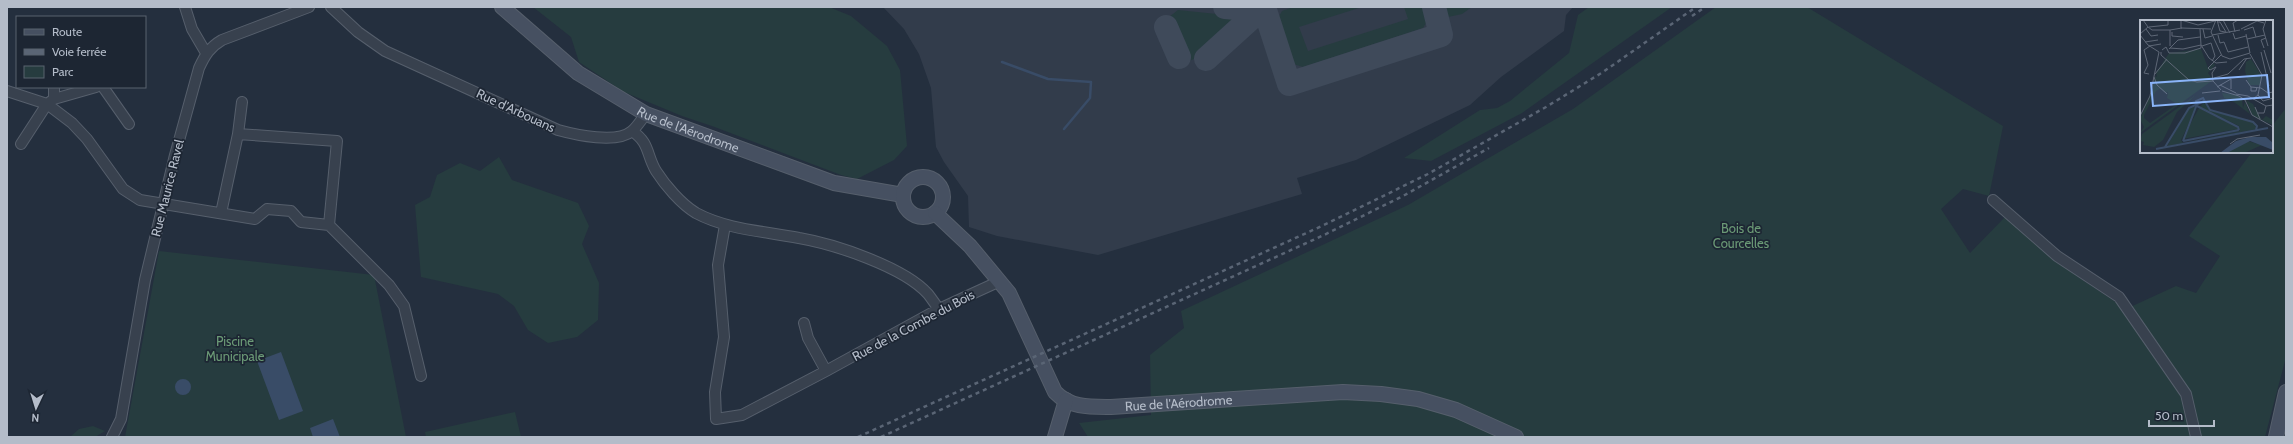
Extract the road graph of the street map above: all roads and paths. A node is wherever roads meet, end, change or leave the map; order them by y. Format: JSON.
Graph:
{"nodes":[{"id":1,"x":185,"y":7,"type":"edge"},
{"id":2,"x":309,"y":7,"type":"edge"},
{"id":3,"x":331,"y":7,"type":"edge"},
{"id":4,"x":502,"y":7,"type":"edge"},
{"id":5,"x":206,"y":53,"type":"junction"},
{"id":6,"x":54,"y":88,"type":"edge"},
{"id":7,"x":93,"y":88,"type":"edge"},
{"id":8,"x":104,"y":88,"type":"edge"},
{"id":9,"x":7,"y":91,"type":"edge"},
{"id":10,"x":51,"y":102,"type":"junction"},
{"id":11,"x":242,"y":102,"type":"dead end"},
{"id":12,"x":646,"y":114,"type":"junction"},
{"id":13,"x":129,"y":124,"type":"dead end"},
{"id":14,"x":632,"y":131,"type":"junction"},
{"id":15,"x":238,"y":134,"type":"junction"},
{"id":16,"x":21,"y":144,"type":"dead end"},
{"id":17,"x":903,"y":195,"type":"junction"},
{"id":18,"x":1993,"y":200,"type":"dead end"},
{"id":19,"x":163,"y":204,"type":"junction"},
{"id":20,"x":935,"y":212,"type":"junction"},
{"id":21,"x":220,"y":213,"type":"junction"},
{"id":22,"x":329,"y":225,"type":"junction"},
{"id":23,"x":724,"y":225,"type":"junction"},
{"id":24,"x":1000,"y":281,"type":"junction"},
{"id":25,"x":939,"y":309,"type":"junction"},
{"id":26,"x":804,"y":323,"type":"dead end"},
{"id":27,"x":826,"y":371,"type":"junction"},
{"id":28,"x":421,"y":376,"type":"dead end"},
{"id":29,"x":2286,"y":392,"type":"edge"},
{"id":30,"x":1066,"y":400,"type":"junction"},
{"id":31,"x":112,"y":437,"type":"edge"},
{"id":32,"x":1055,"y":437,"type":"edge"},
{"id":33,"x":1516,"y":437,"type":"edge"},
{"id":34,"x":2196,"y":437,"type":"edge"},
{"id":35,"x":2276,"y":437,"type":"edge"}],
"edges":[{"from":1,"to":5,"type":"street"},
{"from":2,"to":5,"type":"street","name":"Rue Maurice Ravel"},
{"from":3,"to":14,"type":"street","name":"Rue d'Arbouans"},
{"from":4,"to":12,"type":"street","name":"Rue de l'Aérodrome"},
{"from":5,"to":19,"type":"street","name":"Rue Maurice Ravel"},
{"from":6,"to":10,"type":"street"},
{"from":7,"to":10,"type":"street"},
{"from":8,"to":13,"type":"street"},
{"from":9,"to":10,"type":"street"},
{"from":10,"to":16,"type":"street"},
{"from":10,"to":19,"type":"street"},
{"from":11,"to":15,"type":"street"},
{"from":12,"to":14,"type":"street"},
{"from":12,"to":17,"type":"street","name":"Rue de l'Aérodrome"},
{"from":14,"to":23,"type":"street"},
{"from":15,"to":21,"type":"street"},
{"from":15,"to":22,"type":"street"},
{"from":17,"to":20,"type":"street"},
{"from":17,"to":20,"type":"street"},
{"from":18,"to":34,"type":"street"},
{"from":19,"to":21,"type":"street"},
{"from":19,"to":31,"type":"street","name":"Rue Maurice Ravel"},
{"from":20,"to":24,"type":"street","name":"Rue de l'Aérodrome"},
{"from":21,"to":22,"type":"street"},
{"from":22,"to":28,"type":"street"},
{"from":23,"to":25,"type":"street"},
{"from":23,"to":27,"type":"street","name":"Rue de la Combe du Bois"},
{"from":24,"to":25,"type":"street","name":"Rue de la Combe du Bois"},
{"from":24,"to":30,"type":"street","name":"Rue de l'Aérodrome"},
{"from":25,"to":27,"type":"street","name":"Rue de la Combe du Bois"},
{"from":26,"to":27,"type":"street"},
{"from":29,"to":35,"type":"street"},
{"from":30,"to":32,"type":"street"},
{"from":30,"to":33,"type":"street","name":"Rue de l'Aérodrome"}]}
